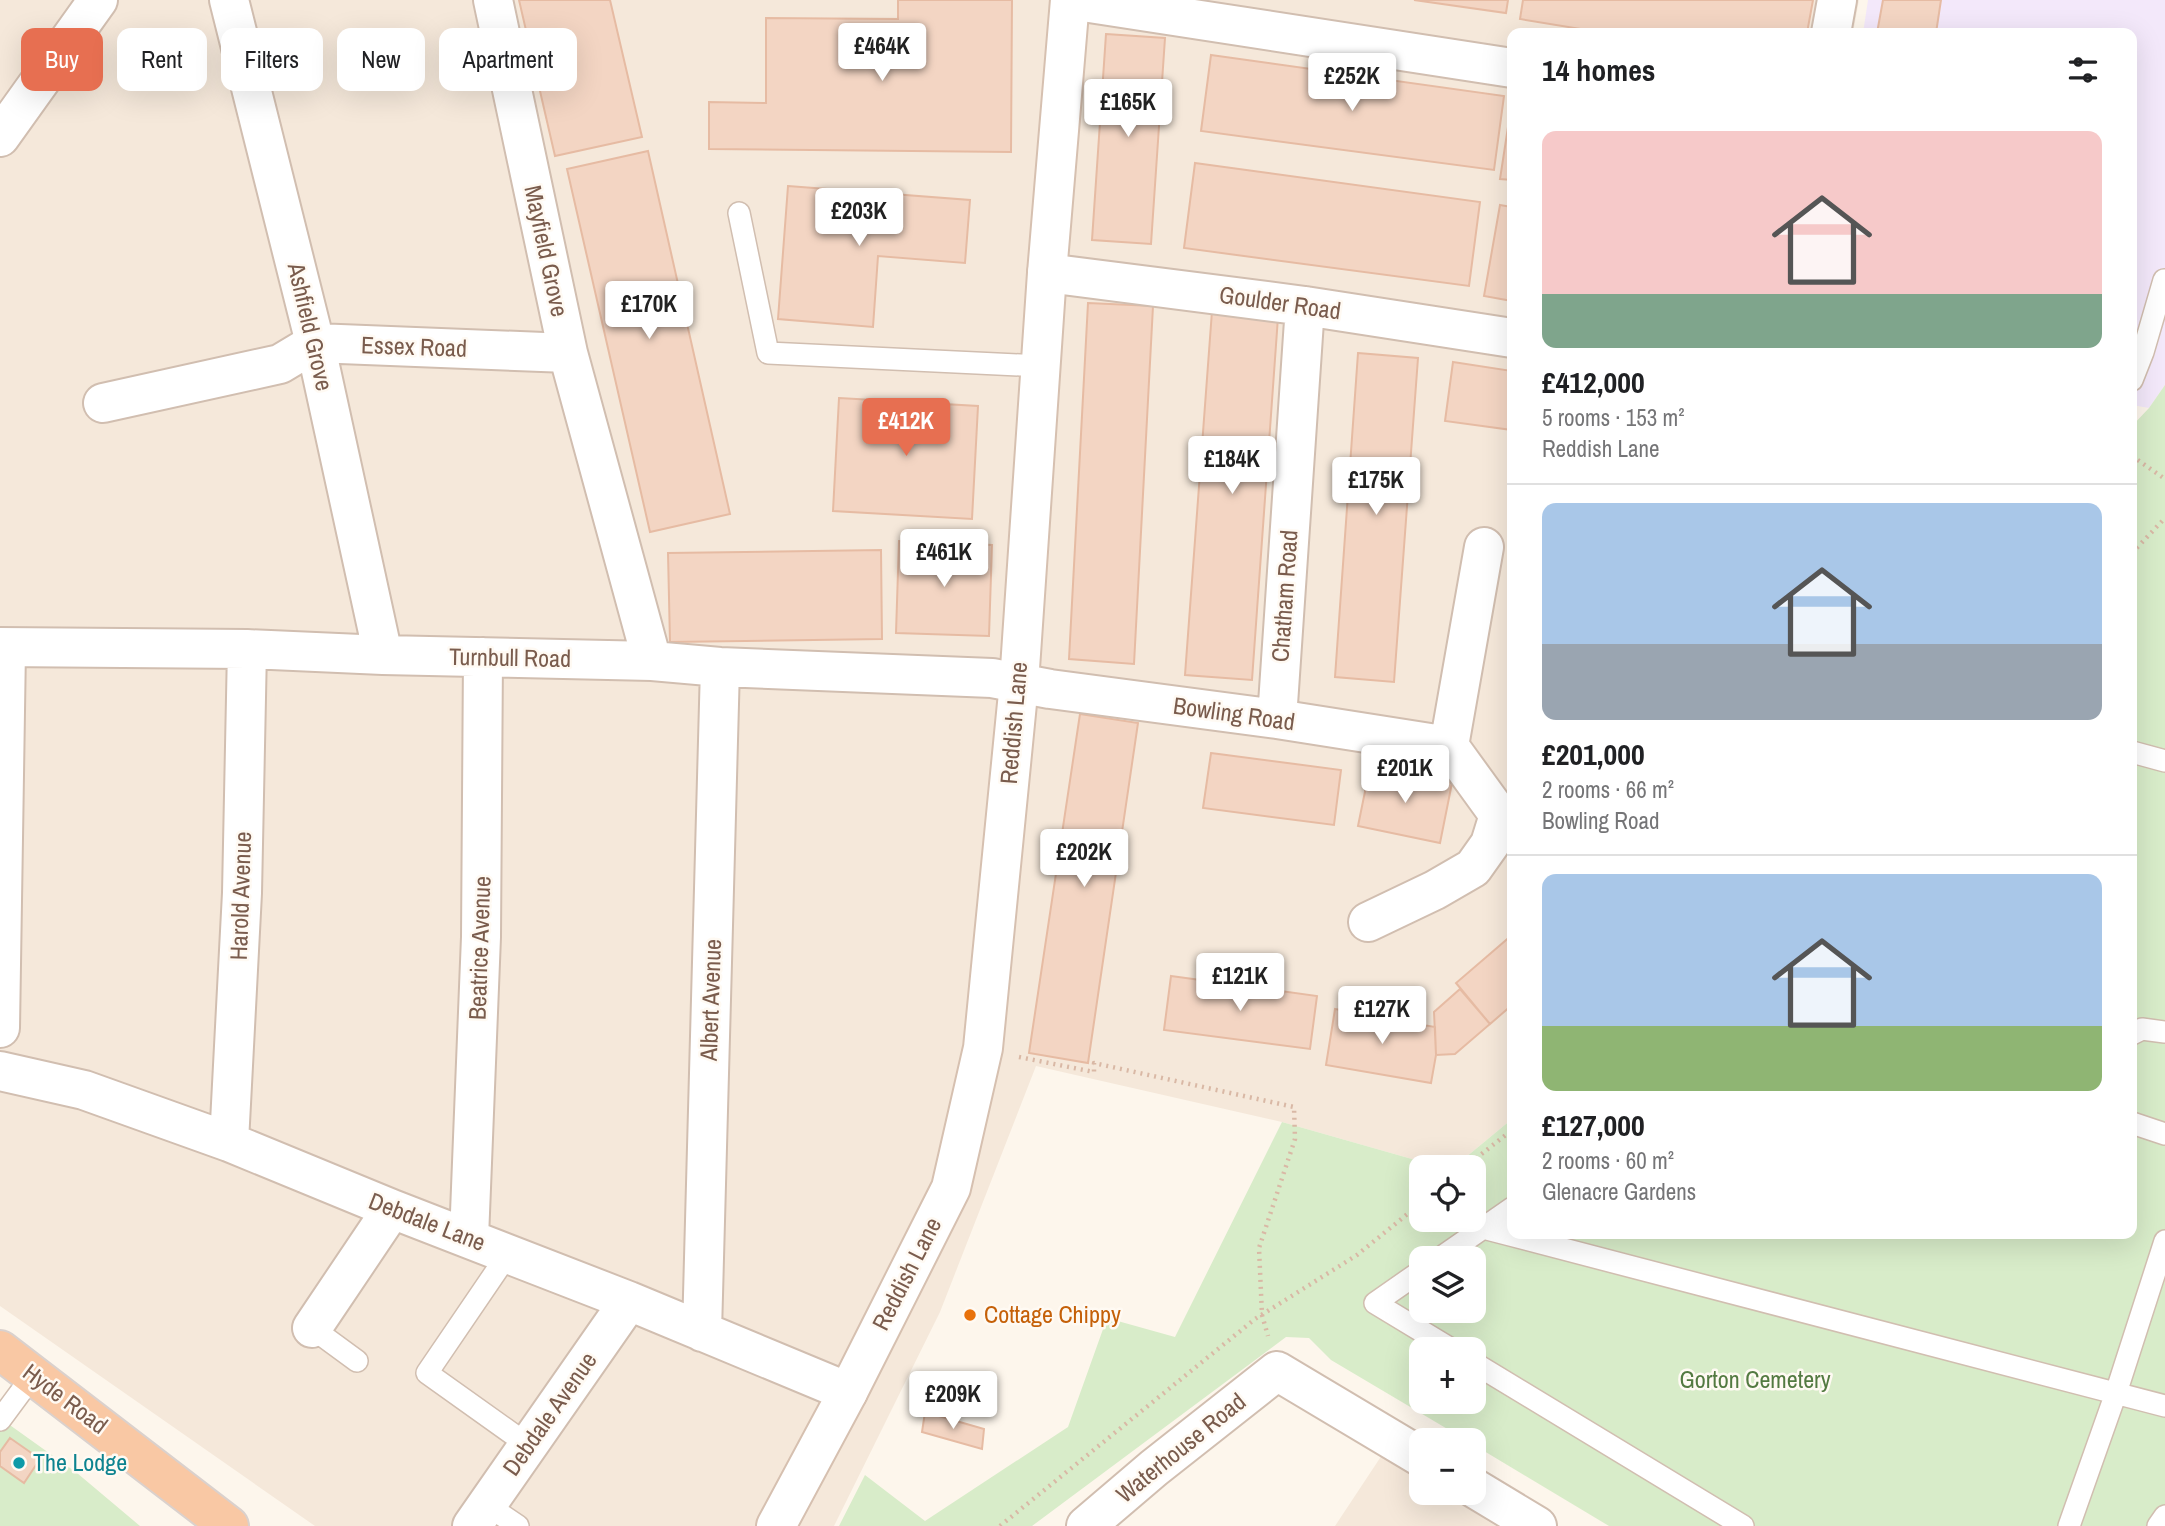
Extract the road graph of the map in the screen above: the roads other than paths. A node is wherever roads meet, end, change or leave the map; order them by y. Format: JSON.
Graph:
{"nodes":[{"id":1,"x":98,"y":0,"type":"edge"},
{"id":2,"x":229,"y":0,"type":"edge"},
{"id":3,"x":493,"y":0,"type":"edge"},
{"id":4,"x":1070,"y":0,"type":"edge"},
{"id":5,"x":1837,"y":0,"type":"edge"},
{"id":6,"x":1832,"y":28,"type":"edge"},
{"id":7,"x":1507,"y":67,"type":"edge"},
{"id":8,"x":0,"y":137,"type":"edge"},
{"id":9,"x":739,"y":213,"type":"dead end"},
{"id":10,"x":1047,"y":273,"type":"junction"},
{"id":11,"x":2164,"y":280,"type":"edge"},
{"id":12,"x":1305,"y":306,"type":"junction"},
{"id":13,"x":1507,"y":337,"type":"edge"},
{"id":14,"x":315,"y":343,"type":"junction"},
{"id":15,"x":568,"y":353,"type":"junction"},
{"id":16,"x":1041,"y":366,"type":"junction"},
{"id":17,"x":2137,"y":367,"type":"edge"},
{"id":18,"x":103,"y":403,"type":"dead end"},
{"id":19,"x":1484,"y":547,"type":"dead end"},
{"id":20,"x":3,"y":647,"type":"edge"},
{"id":21,"x":247,"y":649,"type":"junction"},
{"id":22,"x":383,"y":655,"type":"junction"},
{"id":23,"x":483,"y":657,"type":"junction"},
{"id":24,"x":652,"y":661,"type":"junction"},
{"id":25,"x":720,"y":667,"type":"junction"},
{"id":26,"x":1019,"y":682,"type":"junction"},
{"id":27,"x":1277,"y":719,"type":"junction"},
{"id":28,"x":1449,"y":746,"type":"junction"},
{"id":29,"x":2137,"y":753,"type":"edge"},
{"id":30,"x":2165,"y":761,"type":"edge"},
{"id":31,"x":1506,"y":822,"type":"edge"},
{"id":32,"x":1367,"y":922,"type":"dead end"},
{"id":33,"x":0,"y":1028,"type":"edge"},
{"id":34,"x":2137,"y":1032,"type":"edge"},
{"id":35,"x":2165,"y":1032,"type":"edge"},
{"id":36,"x":0,"y":1071,"type":"edge"},
{"id":37,"x":2137,"y":1125,"type":"edge"},
{"id":38,"x":2165,"y":1134,"type":"edge"},
{"id":39,"x":229,"y":1142,"type":"junction"},
{"id":40,"x":392,"y":1209,"type":"junction"},
{"id":41,"x":1507,"y":1211,"type":"edge"},
{"id":42,"x":1486,"y":1226,"type":"edge"},
{"id":43,"x":1486,"y":1229,"type":"edge"},
{"id":44,"x":1477,"y":1232,"type":"edge"},
{"id":45,"x":1507,"y":1234,"type":"edge"},
{"id":46,"x":469,"y":1238,"type":"junction"},
{"id":47,"x":1525,"y":1239,"type":"edge"},
{"id":48,"x":2165,"y":1245,"type":"edge"},
{"id":49,"x":1457,"y":1246,"type":"edge"},
{"id":50,"x":508,"y":1254,"type":"junction"},
{"id":51,"x":1409,"y":1279,"type":"edge"},
{"id":52,"x":629,"y":1301,"type":"junction"},
{"id":53,"x":312,"y":1328,"type":"joint"},
{"id":54,"x":702,"y":1332,"type":"junction"},
{"id":55,"x":1431,"y":1337,"type":"edge"},
{"id":56,"x":0,"y":1350,"type":"edge"},
{"id":57,"x":357,"y":1361,"type":"dead end"},
{"id":58,"x":1486,"y":1370,"type":"edge"},
{"id":59,"x":34,"y":1374,"type":"junction"},
{"id":60,"x":848,"y":1392,"type":"junction"},
{"id":61,"x":2116,"y":1393,"type":"junction"},
{"id":62,"x":2165,"y":1406,"type":"edge"},
{"id":63,"x":0,"y":1420,"type":"edge"},
{"id":64,"x":528,"y":1445,"type":"junction"},
{"id":65,"x":1409,"y":1450,"type":"edge"},
{"id":66,"x":1486,"y":1495,"type":"edge"},
{"id":67,"x":479,"y":1515,"type":"edge"},
{"id":68,"x":2165,"y":1516,"type":"edge"},
{"id":69,"x":229,"y":1526,"type":"edge"},
{"id":70,"x":518,"y":1526,"type":"edge"},
{"id":71,"x":776,"y":1526,"type":"edge"},
{"id":72,"x":1086,"y":1526,"type":"edge"},
{"id":73,"x":1537,"y":1526,"type":"edge"},
{"id":74,"x":1743,"y":1526,"type":"edge"},
{"id":75,"x":2069,"y":1526,"type":"edge"},
{"id":76,"x":2158,"y":1526,"type":"edge"}],
"edges":[{"from":1,"to":8,"type":"street"},
{"from":2,"to":14,"type":"street","name":"Ashfield Grove"},
{"from":3,"to":15,"type":"street","name":"Mayfield Grove"},
{"from":4,"to":7,"type":"street"},
{"from":4,"to":10,"type":"street","name":"Reddish Lane"},
{"from":5,"to":6,"type":"street"},
{"from":9,"to":16,"type":"lane"},
{"from":10,"to":12,"type":"street","name":"Goulder Road"},
{"from":10,"to":16,"type":"street","name":"Reddish Lane"},
{"from":11,"to":17,"type":"lane"},
{"from":12,"to":13,"type":"street","name":"Goulder Road"},
{"from":12,"to":27,"type":"street","name":"Chatham Road"},
{"from":14,"to":15,"type":"street","name":"Essex Road"},
{"from":14,"to":18,"type":"street"},
{"from":14,"to":22,"type":"street","name":"Ashfield Grove"},
{"from":15,"to":24,"type":"street","name":"Mayfield Grove"},
{"from":16,"to":26,"type":"street","name":"Reddish Lane"},
{"from":19,"to":28,"type":"street"},
{"from":20,"to":21,"type":"street","name":"Turnbull Road"},
{"from":20,"to":33,"type":"street"},
{"from":21,"to":22,"type":"street","name":"Turnbull Road"},
{"from":21,"to":39,"type":"street","name":"Harold Avenue"},
{"from":22,"to":23,"type":"street","name":"Turnbull Road"},
{"from":23,"to":24,"type":"street","name":"Turnbull Road"},
{"from":23,"to":46,"type":"street","name":"Beatrice Avenue"},
{"from":24,"to":25,"type":"street","name":"Turnbull Road"},
{"from":25,"to":26,"type":"street","name":"Turnbull Road"},
{"from":25,"to":54,"type":"street","name":"Albert Avenue"},
{"from":26,"to":27,"type":"street","name":"Bowling Road"},
{"from":26,"to":60,"type":"street","name":"Reddish Lane"},
{"from":27,"to":28,"type":"street","name":"Bowling Road"},
{"from":28,"to":31,"type":"street"},
{"from":29,"to":30,"type":"lane"},
{"from":31,"to":32,"type":"street"},
{"from":34,"to":35,"type":"lane"},
{"from":36,"to":39,"type":"street","name":"Debdale Lane"},
{"from":37,"to":38,"type":"lane"},
{"from":39,"to":40,"type":"street","name":"Debdale Lane"},
{"from":40,"to":46,"type":"street","name":"Debdale Lane"},
{"from":40,"to":53,"type":"street"},
{"from":41,"to":42,"type":"lane"},
{"from":43,"to":45,"type":"lane"},
{"from":44,"to":49,"type":"lane"},
{"from":46,"to":50,"type":"street","name":"Debdale Lane"},
{"from":47,"to":61,"type":"lane"},
{"from":48,"to":61,"type":"lane"},
{"from":50,"to":52,"type":"street","name":"Debdale Lane"},
{"from":50,"to":64,"type":"lane"},
{"from":51,"to":55,"type":"lane"},
{"from":52,"to":54,"type":"street","name":"Debdale Lane"},
{"from":52,"to":64,"type":"street","name":"Debdale Avenue"},
{"from":53,"to":57,"type":"lane"},
{"from":54,"to":60,"type":"street","name":"Debdale Lane"},
{"from":56,"to":59,"type":"highway","name":"Hyde Road"},
{"from":58,"to":74,"type":"lane"},
{"from":59,"to":63,"type":"lane"},
{"from":59,"to":69,"type":"highway","name":"Hyde Road"},
{"from":60,"to":71,"type":"street","name":"Reddish Lane"},
{"from":61,"to":62,"type":"lane"},
{"from":61,"to":75,"type":"lane"},
{"from":64,"to":67,"type":"street","name":"Debdale Avenue"},
{"from":65,"to":72,"type":"street","name":"Waterhouse Road"},
{"from":66,"to":73,"type":"street"},
{"from":67,"to":70,"type":"lane"},
{"from":68,"to":76,"type":"lane"}]}
